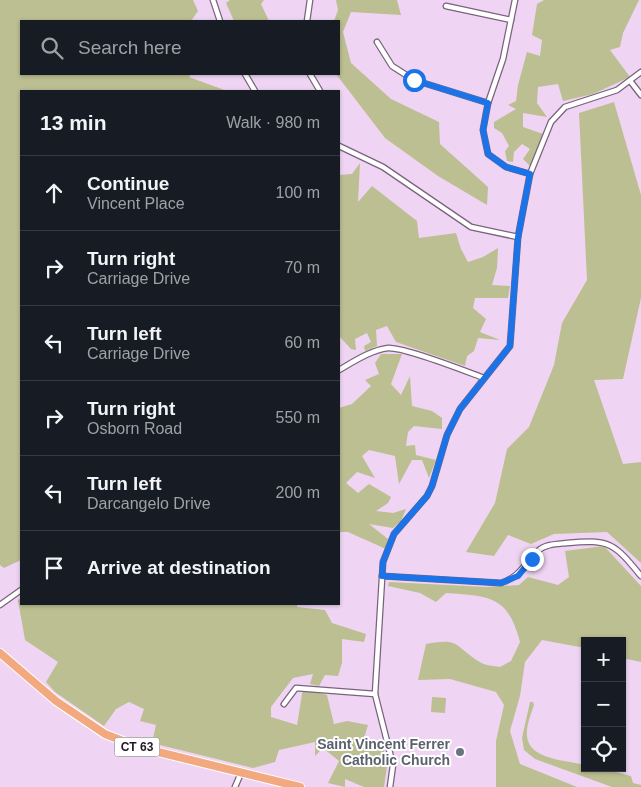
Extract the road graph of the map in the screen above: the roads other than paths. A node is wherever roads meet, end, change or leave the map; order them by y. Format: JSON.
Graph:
{"nodes":[{"id":1,"x":213,"y":0,"type":"edge"},
{"id":2,"x":310,"y":0,"type":"edge"},
{"id":3,"x":515,"y":0,"type":"edge"},
{"id":4,"x":446,"y":6,"type":"dead end"},
{"id":5,"x":220,"y":20,"type":"edge"},
{"id":6,"x":307,"y":20,"type":"edge"},
{"id":7,"x":511,"y":20,"type":"junction"},
{"id":8,"x":377,"y":42,"type":"dead end"},
{"id":9,"x":641,"y":72,"type":"edge"},
{"id":10,"x":246,"y":75,"type":"edge"},
{"id":11,"x":311,"y":75,"type":"edge"},
{"id":12,"x":631,"y":82,"type":"junction"},
{"id":13,"x":254,"y":90,"type":"edge"},
{"id":14,"x":319,"y":90,"type":"edge"},
{"id":15,"x":641,"y":95,"type":"edge"},
{"id":16,"x":488,"y":103,"type":"junction"},
{"id":17,"x":340,"y":146,"type":"edge"},
{"id":18,"x":530,"y":174,"type":"junction"},
{"id":19,"x":518,"y":237,"type":"junction"},
{"id":20,"x":340,"y":369,"type":"edge"},
{"id":21,"x":484,"y":378,"type":"junction"},
{"id":22,"x":382,"y":576,"type":"junction"},
{"id":23,"x":641,"y":576,"type":"edge"},
{"id":24,"x":20,"y":591,"type":"edge"},
{"id":25,"x":0,"y":605,"type":"edge"},
{"id":26,"x":0,"y":652,"type":"edge"},
{"id":27,"x":375,"y":694,"type":"junction"},
{"id":28,"x":284,"y":704,"type":"dead end"},
{"id":29,"x":242,"y":773,"type":"junction"},
{"id":30,"x":235,"y":787,"type":"edge"},
{"id":31,"x":300,"y":787,"type":"edge"},
{"id":32,"x":390,"y":787,"type":"edge"}],
"edges":[{"from":1,"to":5,"type":"street"},
{"from":2,"to":6,"type":"street"},
{"from":3,"to":7,"type":"street"},
{"from":4,"to":7,"type":"street"},
{"from":7,"to":16,"type":"street"},
{"from":8,"to":16,"type":"street"},
{"from":9,"to":12,"type":"street"},
{"from":10,"to":13,"type":"street"},
{"from":11,"to":14,"type":"street"},
{"from":12,"to":15,"type":"street"},
{"from":12,"to":18,"type":"street"},
{"from":16,"to":18,"type":"street"},
{"from":17,"to":19,"type":"street"},
{"from":18,"to":19,"type":"street"},
{"from":19,"to":21,"type":"street"},
{"from":20,"to":21,"type":"street"},
{"from":21,"to":22,"type":"street"},
{"from":22,"to":23,"type":"street"},
{"from":22,"to":27,"type":"street"},
{"from":24,"to":25,"type":"street"},
{"from":26,"to":29,"type":"main road","number":"CT 63"},
{"from":27,"to":28,"type":"street"},
{"from":27,"to":32,"type":"street"},
{"from":29,"to":30,"type":"street"},
{"from":29,"to":31,"type":"main road","number":"CT 63"}]}
